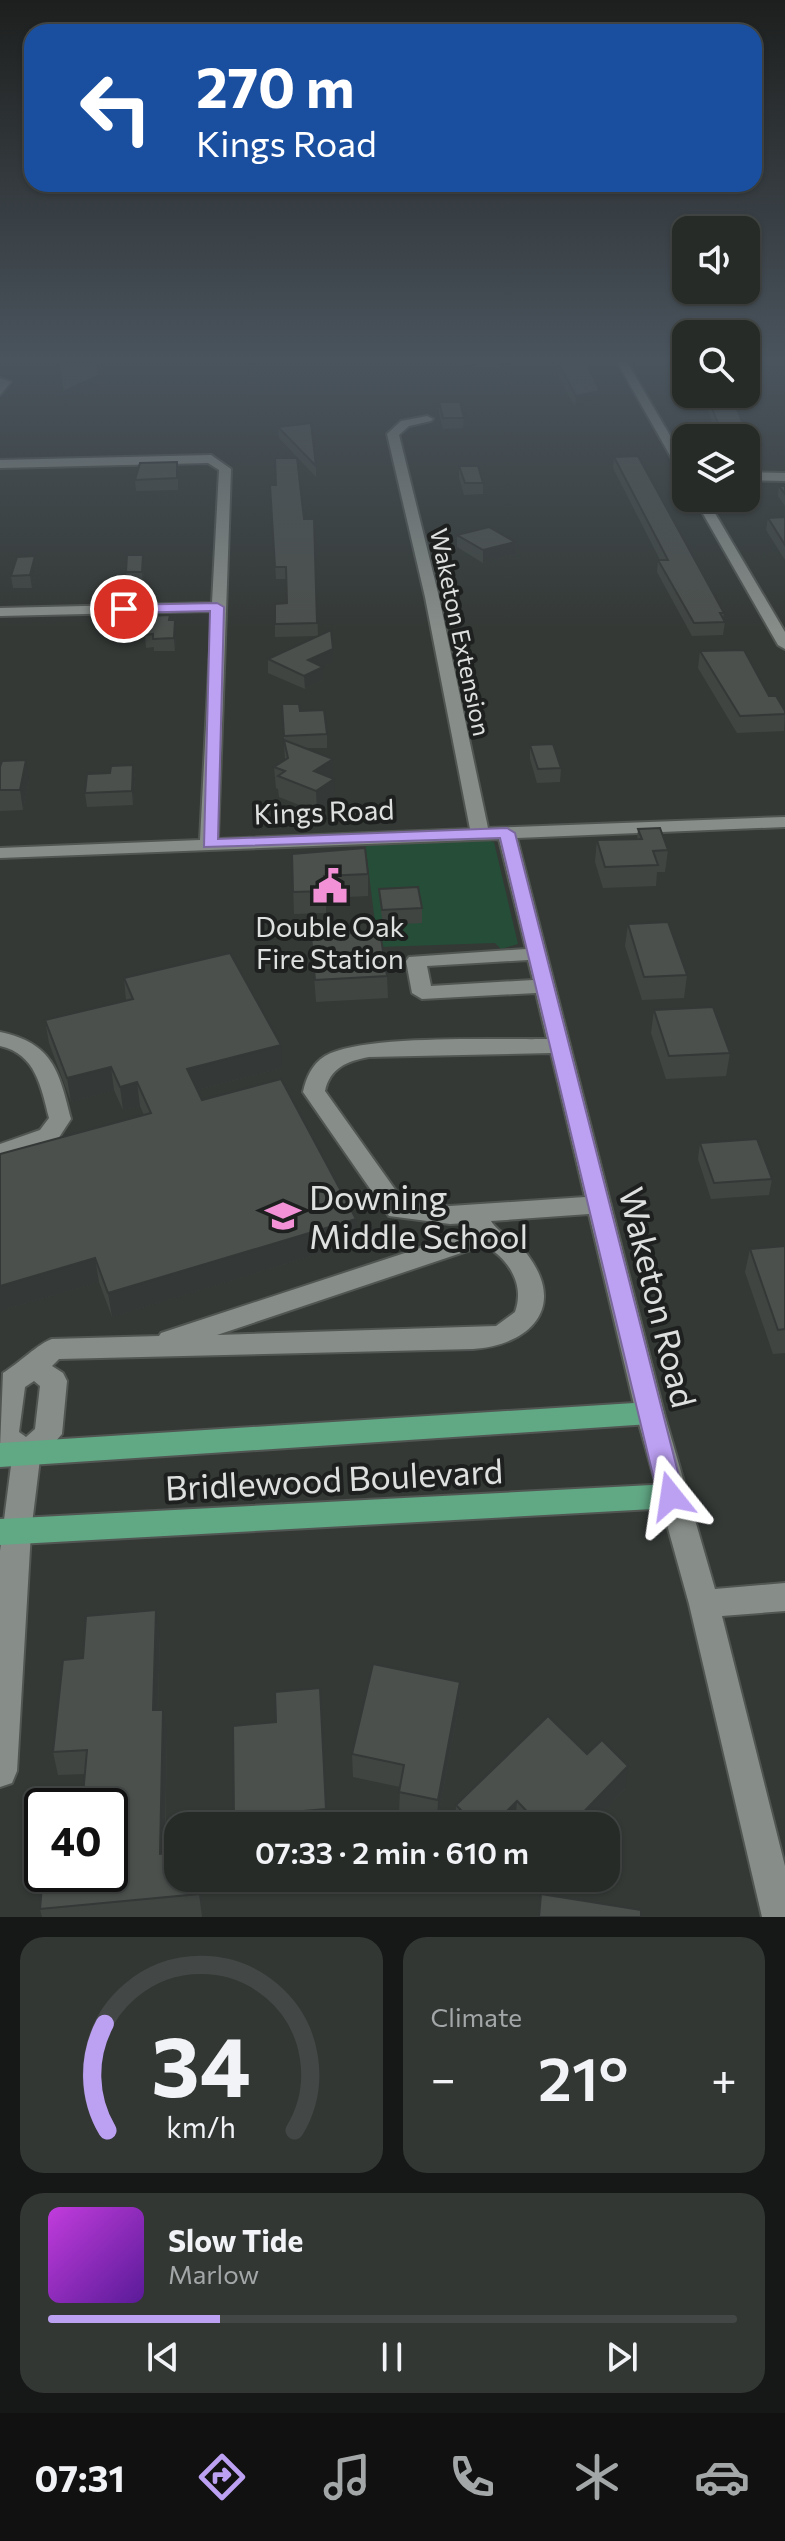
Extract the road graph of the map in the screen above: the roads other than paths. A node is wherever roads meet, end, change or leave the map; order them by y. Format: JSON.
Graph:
{"nodes":[{"id":1,"x":397,"y":451,"type":"edge"},
{"id":2,"x":0,"y":464,"type":"edge"},
{"id":3,"x":760,"y":476,"type":"edge"},
{"id":4,"x":785,"y":477,"type":"edge"},
{"id":5,"x":708,"y":512,"type":"edge"},
{"id":6,"x":217,"y":607,"type":"junction"},
{"id":7,"x":0,"y":612,"type":"edge"},
{"id":8,"x":785,"y":645,"type":"edge"},
{"id":9,"x":785,"y":822,"type":"edge"},
{"id":10,"x":493,"y":832,"type":"junction"},
{"id":11,"x":209,"y":844,"type":"junction"},
{"id":12,"x":0,"y":853,"type":"edge"},
{"id":13,"x":537,"y":954,"type":"junction"},
{"id":14,"x":545,"y":986,"type":"junction"},
{"id":15,"x":0,"y":1039,"type":"edge"},
{"id":16,"x":560,"y":1046,"type":"junction"},
{"id":17,"x":0,"y":1153,"type":"edge"},
{"id":18,"x":599,"y":1205,"type":"junction"},
{"id":19,"x":480,"y":1225,"type":"junction"},
{"id":20,"x":150,"y":1347,"type":"junction"},
{"id":21,"x":34,"y":1368,"type":"junction"},
{"id":22,"x":650,"y":1413,"type":"junction"},
{"id":23,"x":13,"y":1454,"type":"edge"},
{"id":24,"x":671,"y":1496,"type":"junction"},
{"id":25,"x":8,"y":1532,"type":"edge"},
{"id":26,"x":785,"y":1597,"type":"edge"},
{"id":27,"x":704,"y":1604,"type":"junction"},
{"id":28,"x":0,"y":1771,"type":"edge"},
{"id":29,"x":780,"y":1917,"type":"edge"}],
"edges":[{"from":1,"to":10,"type":"street","name":"Waketon Extension"},
{"from":2,"to":6,"type":"street"},
{"from":3,"to":4,"type":"street"},
{"from":5,"to":8,"type":"street"},
{"from":6,"to":7,"type":"street"},
{"from":6,"to":11,"type":"street"},
{"from":9,"to":10,"type":"street","name":"Kings Road"},
{"from":10,"to":11,"type":"street","name":"Kings Road"},
{"from":10,"to":13,"type":"street","name":"Waketon Road"},
{"from":11,"to":12,"type":"street","name":"Kings Road"},
{"from":13,"to":14,"type":"street","name":"Waketon Road"},
{"from":13,"to":14,"type":"street"},
{"from":14,"to":16,"type":"street","name":"Waketon Road"},
{"from":15,"to":17,"type":"street"},
{"from":16,"to":18,"type":"street","name":"Waketon Road"},
{"from":16,"to":19,"type":"street"},
{"from":18,"to":19,"type":"street"},
{"from":18,"to":22,"type":"street","name":"Waketon Road"},
{"from":19,"to":20,"type":"street"},
{"from":19,"to":20,"type":"street"},
{"from":20,"to":21,"type":"street"},
{"from":21,"to":23,"type":"street"},
{"from":21,"to":23,"type":"street"},
{"from":22,"to":23,"type":"main road","name":"Bridlewood Boulevard"},
{"from":22,"to":24,"type":"street","name":"Waketon Road"},
{"from":23,"to":25,"type":"street"},
{"from":24,"to":25,"type":"main road","name":"Bridlewood Boulevard"},
{"from":24,"to":27,"type":"street","name":"Waketon Road"},
{"from":25,"to":28,"type":"street"},
{"from":26,"to":27,"type":"street"},
{"from":27,"to":29,"type":"street","name":"Waketon Road"}]}
